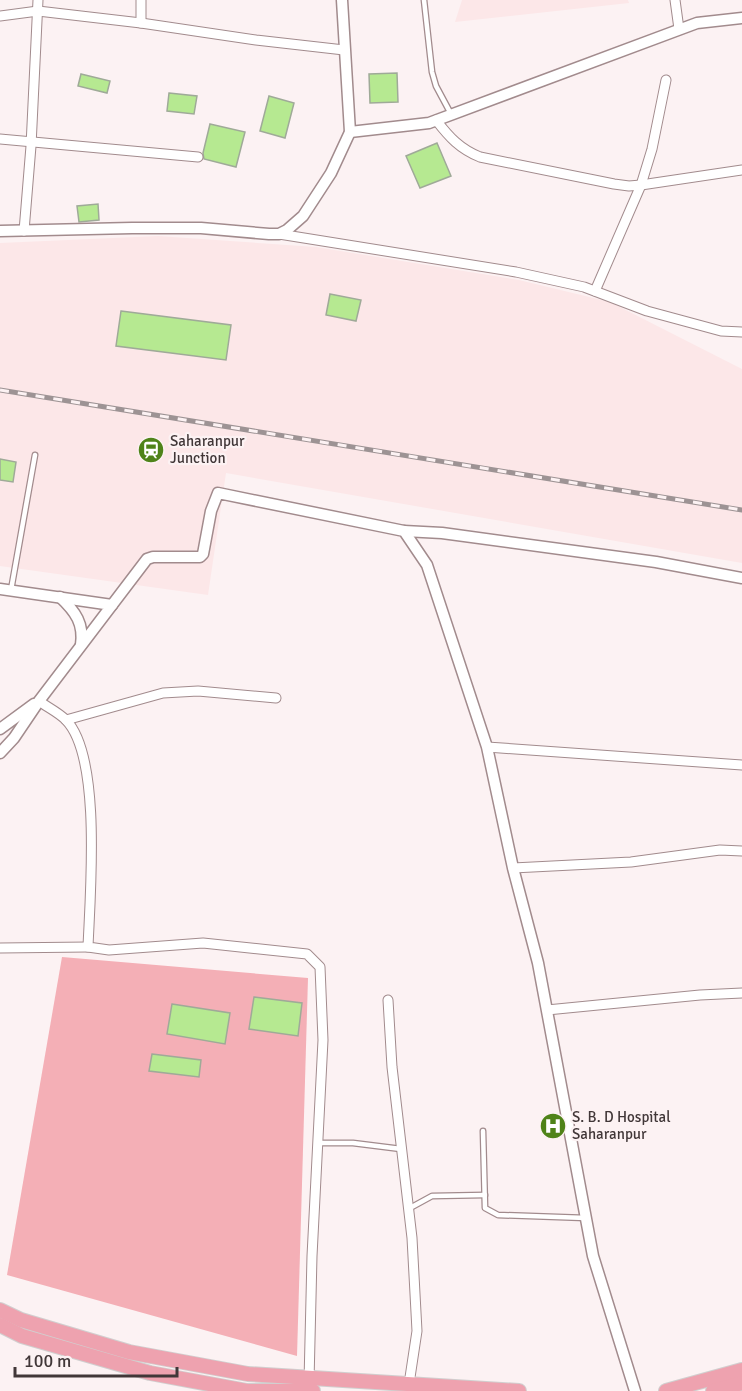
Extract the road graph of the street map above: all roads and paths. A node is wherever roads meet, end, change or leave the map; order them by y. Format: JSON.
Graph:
{"nodes":[{"id":1,"x":38,"y":0,"type":"edge"},
{"id":2,"x":141,"y":0,"type":"edge"},
{"id":3,"x":342,"y":0,"type":"edge"},
{"id":4,"x":424,"y":0,"type":"edge"},
{"id":5,"x":675,"y":0,"type":"edge"},
{"id":6,"x":38,"y":11,"type":"junction"},
{"id":7,"x":0,"y":16,"type":"edge"},
{"id":8,"x":742,"y":18,"type":"edge"},
{"id":9,"x":141,"y":22,"type":"junction"},
{"id":10,"x":679,"y":29,"type":"junction"},
{"id":11,"x":344,"y":50,"type":"junction"},
{"id":12,"x":666,"y":80,"type":"dead end"},
{"id":13,"x":451,"y":114,"type":"junction"},
{"id":14,"x":436,"y":120,"type":"junction"},
{"id":15,"x":350,"y":132,"type":"junction"},
{"id":16,"x":0,"y":139,"type":"edge"},
{"id":17,"x":31,"y":142,"type":"junction"},
{"id":18,"x":198,"y":157,"type":"dead end"},
{"id":19,"x":742,"y":170,"type":"edge"},
{"id":20,"x":641,"y":185,"type":"junction"},
{"id":21,"x":0,"y":231,"type":"edge"},
{"id":22,"x":24,"y":231,"type":"junction"},
{"id":23,"x":279,"y":234,"type":"junction"},
{"id":24,"x":595,"y":291,"type":"junction"},
{"id":25,"x":742,"y":332,"type":"edge"},
{"id":26,"x":35,"y":455,"type":"dead end"},
{"id":27,"x":404,"y":531,"type":"junction"},
{"id":28,"x":742,"y":578,"type":"edge"},
{"id":29,"x":6,"y":589,"type":"edge"},
{"id":30,"x":60,"y":597,"type":"junction"},
{"id":31,"x":112,"y":605,"type":"junction"},
{"id":32,"x":81,"y":646,"type":"junction"},
{"id":33,"x":276,"y":698,"type":"dead end"},
{"id":34,"x":39,"y":701,"type":"junction"},
{"id":35,"x":66,"y":720,"type":"junction"},
{"id":36,"x":0,"y":729,"type":"edge"},
{"id":37,"x":487,"y":747,"type":"junction"},
{"id":38,"x":0,"y":753,"type":"edge"},
{"id":39,"x":742,"y":765,"type":"edge"},
{"id":40,"x":742,"y":851,"type":"edge"},
{"id":41,"x":513,"y":868,"type":"junction"},
{"id":42,"x":88,"y":947,"type":"junction"},
{"id":43,"x":0,"y":948,"type":"edge"},
{"id":44,"x":742,"y":993,"type":"edge"},
{"id":45,"x":388,"y":1000,"type":"dead end"},
{"id":46,"x":547,"y":1010,"type":"junction"},
{"id":47,"x":483,"y":1131,"type":"dead end"},
{"id":48,"x":318,"y":1143,"type":"junction"},
{"id":49,"x":401,"y":1149,"type":"junction"},
{"id":50,"x":485,"y":1195,"type":"junction"},
{"id":51,"x":408,"y":1209,"type":"junction"},
{"id":52,"x":586,"y":1218,"type":"junction"},
{"id":53,"x":0,"y":1310,"type":"edge"},
{"id":54,"x":0,"y":1325,"type":"edge"},
{"id":55,"x":129,"y":1352,"type":"junction"},
{"id":56,"x":124,"y":1366,"type":"junction"},
{"id":57,"x":742,"y":1370,"type":"edge"},
{"id":58,"x":248,"y":1374,"type":"junction"},
{"id":59,"x":409,"y":1383,"type":"junction"},
{"id":60,"x":742,"y":1383,"type":"edge"},
{"id":61,"x":310,"y":1386,"type":"edge"},
{"id":62,"x":247,"y":1391,"type":"edge"},
{"id":63,"x":519,"y":1391,"type":"edge"},
{"id":64,"x":634,"y":1391,"type":"edge"},
{"id":65,"x":666,"y":1391,"type":"edge"},
{"id":66,"x":713,"y":1391,"type":"edge"}],
"edges":[{"from":1,"to":6,"type":"street"},
{"from":2,"to":9,"type":"street"},
{"from":3,"to":11,"type":"street"},
{"from":4,"to":13,"type":"lane"},
{"from":5,"to":10,"type":"street"},
{"from":6,"to":7,"type":"street"},
{"from":6,"to":9,"type":"street"},
{"from":6,"to":17,"type":"street"},
{"from":8,"to":10,"type":"street"},
{"from":9,"to":11,"type":"street"},
{"from":10,"to":13,"type":"street"},
{"from":11,"to":15,"type":"street"},
{"from":12,"to":20,"type":"street"},
{"from":13,"to":14,"type":"street"},
{"from":14,"to":15,"type":"street"},
{"from":14,"to":20,"type":"street"},
{"from":15,"to":23,"type":"street"},
{"from":16,"to":17,"type":"street"},
{"from":17,"to":18,"type":"street"},
{"from":17,"to":22,"type":"street"},
{"from":19,"to":20,"type":"street"},
{"from":20,"to":24,"type":"street"},
{"from":21,"to":22,"type":"street"},
{"from":22,"to":23,"type":"street"},
{"from":23,"to":24,"type":"street"},
{"from":24,"to":25,"type":"street"},
{"from":26,"to":29,"type":"lane"},
{"from":27,"to":28,"type":"street"},
{"from":27,"to":31,"type":"street"},
{"from":27,"to":37,"type":"street"},
{"from":29,"to":30,"type":"street"},
{"from":30,"to":31,"type":"street"},
{"from":30,"to":32,"type":"street"},
{"from":31,"to":32,"type":"street"},
{"from":32,"to":34,"type":"street"},
{"from":33,"to":35,"type":"street"},
{"from":34,"to":35,"type":"street"},
{"from":34,"to":36,"type":"street"},
{"from":34,"to":38,"type":"street"},
{"from":35,"to":42,"type":"street"},
{"from":37,"to":39,"type":"street"},
{"from":37,"to":41,"type":"street"},
{"from":40,"to":41,"type":"street"},
{"from":41,"to":46,"type":"street"},
{"from":42,"to":43,"type":"street"},
{"from":42,"to":48,"type":"street"},
{"from":44,"to":46,"type":"street"},
{"from":45,"to":49,"type":"street"},
{"from":46,"to":52,"type":"street"},
{"from":47,"to":50,"type":"lane"},
{"from":48,"to":49,"type":"lane"},
{"from":48,"to":61,"type":"street"},
{"from":49,"to":51,"type":"street"},
{"from":50,"to":51,"type":"lane"},
{"from":50,"to":52,"type":"lane"},
{"from":51,"to":59,"type":"street"},
{"from":52,"to":64,"type":"street"},
{"from":53,"to":55,"type":"main road"},
{"from":54,"to":56,"type":"main road"},
{"from":55,"to":56,"type":"main road"},
{"from":55,"to":58,"type":"main road"},
{"from":56,"to":62,"type":"main road"},
{"from":57,"to":65,"type":"main road"},
{"from":58,"to":61,"type":"main road"},
{"from":58,"to":62,"type":"street"},
{"from":59,"to":61,"type":"main road"},
{"from":59,"to":63,"type":"main road"},
{"from":60,"to":66,"type":"main road"},
{"from":61,"to":62,"type":"main road"}]}
